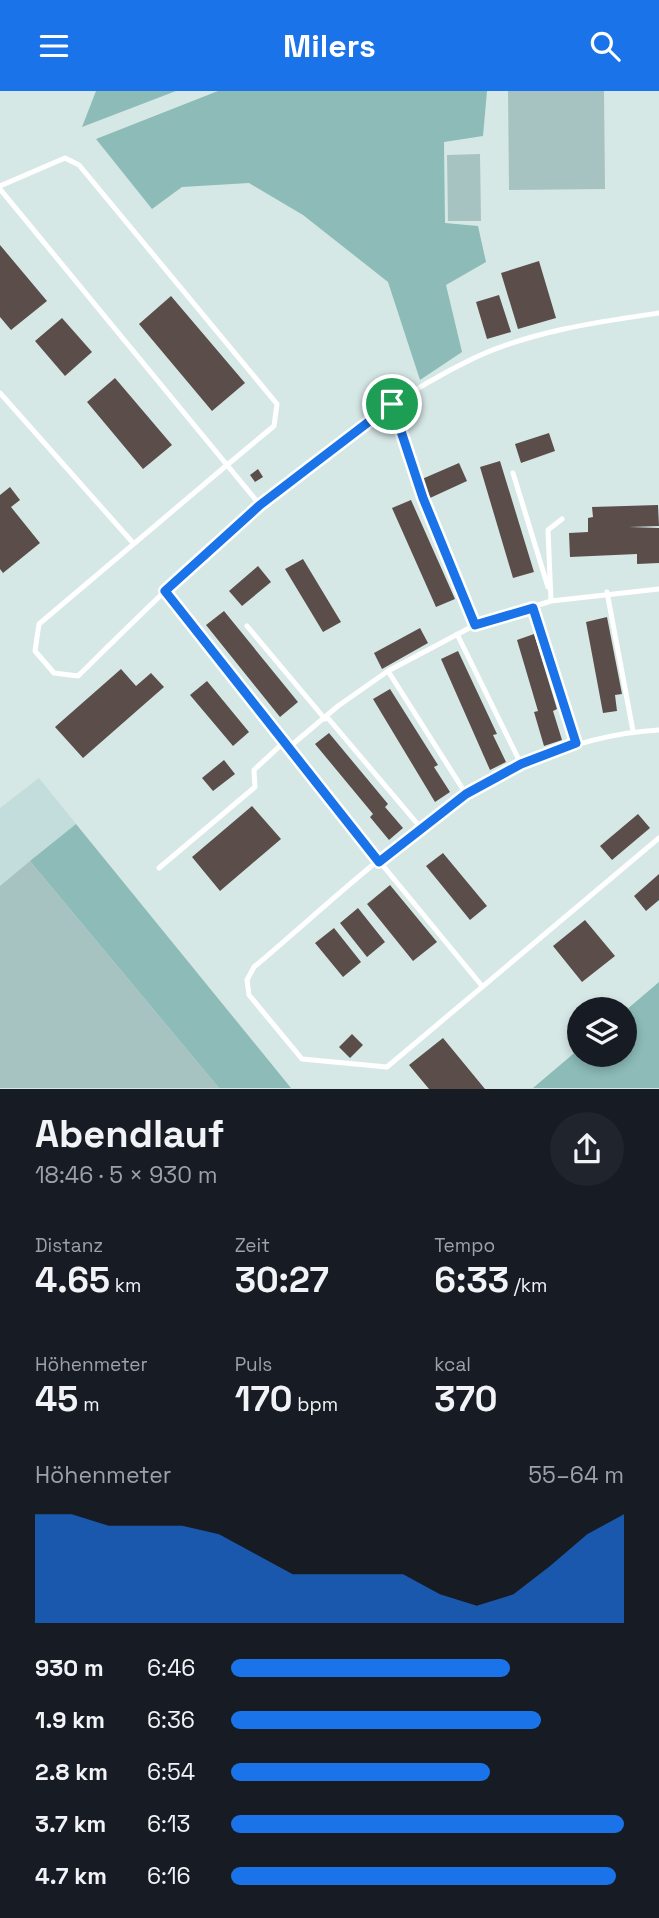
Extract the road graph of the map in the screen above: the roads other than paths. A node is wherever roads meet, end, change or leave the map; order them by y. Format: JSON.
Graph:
{"nodes":[{"id":1,"x":0,"y":187,"type":"edge"},
{"id":2,"x":659,"y":313,"type":"edge"},
{"id":3,"x":0,"y":393,"type":"edge"},
{"id":4,"x":392,"y":404,"type":"junction"},
{"id":5,"x":227,"y":465,"type":"junction"},
{"id":6,"x":513,"y":473,"type":"dead end"},
{"id":7,"x":260,"y":505,"type":"junction"},
{"id":8,"x":562,"y":519,"type":"dead end"},
{"id":9,"x":134,"y":544,"type":"junction"},
{"id":10,"x":548,"y":587,"type":"junction"},
{"id":11,"x":659,"y":589,"type":"edge"},
{"id":12,"x":165,"y":591,"type":"junction"},
{"id":13,"x":607,"y":593,"type":"junction"},
{"id":14,"x":551,"y":601,"type":"junction"},
{"id":15,"x":533,"y":608,"type":"junction"},
{"id":16,"x":475,"y":625,"type":"junction"},
{"id":17,"x":247,"y":626,"type":"dead end"},
{"id":18,"x":457,"y":634,"type":"junction"},
{"id":19,"x":388,"y":671,"type":"junction"},
{"id":20,"x":326,"y":718,"type":"junction"},
{"id":21,"x":659,"y":730,"type":"edge"},
{"id":22,"x":634,"y":731,"type":"junction"},
{"id":23,"x":576,"y":743,"type":"junction"},
{"id":24,"x":285,"y":746,"type":"junction"},
{"id":25,"x":521,"y":764,"type":"junction"},
{"id":26,"x":466,"y":794,"type":"junction"},
{"id":27,"x":421,"y":828,"type":"junction"},
{"id":28,"x":659,"y":838,"type":"edge"},
{"id":29,"x":379,"y":862,"type":"junction"},
{"id":30,"x":159,"y":868,"type":"dead end"},
{"id":31,"x":482,"y":986,"type":"junction"}],
"edges":[{"from":1,"to":5,"type":"lane"},
{"from":1,"to":5,"type":"lane"},
{"from":2,"to":4,"type":"lane"},
{"from":3,"to":9,"type":"lane"},
{"from":4,"to":7,"type":"lane"},
{"from":4,"to":16,"type":"lane"},
{"from":5,"to":7,"type":"lane"},
{"from":5,"to":9,"type":"lane"},
{"from":6,"to":10,"type":"lane"},
{"from":7,"to":12,"type":"lane"},
{"from":8,"to":10,"type":"lane"},
{"from":9,"to":12,"type":"lane"},
{"from":10,"to":14,"type":"lane"},
{"from":11,"to":13,"type":"lane"},
{"from":12,"to":24,"type":"lane"},
{"from":13,"to":14,"type":"lane"},
{"from":13,"to":22,"type":"lane"},
{"from":14,"to":15,"type":"lane"},
{"from":15,"to":16,"type":"lane"},
{"from":15,"to":23,"type":"lane"},
{"from":16,"to":18,"type":"lane"},
{"from":17,"to":20,"type":"lane"},
{"from":18,"to":19,"type":"lane"},
{"from":18,"to":25,"type":"lane"},
{"from":19,"to":20,"type":"lane"},
{"from":19,"to":26,"type":"lane"},
{"from":20,"to":24,"type":"lane"},
{"from":20,"to":27,"type":"lane"},
{"from":21,"to":22,"type":"lane"},
{"from":22,"to":23,"type":"lane"},
{"from":23,"to":25,"type":"lane"},
{"from":24,"to":29,"type":"lane"},
{"from":24,"to":30,"type":"lane"},
{"from":25,"to":26,"type":"lane"},
{"from":26,"to":27,"type":"lane"},
{"from":27,"to":29,"type":"lane"},
{"from":28,"to":31,"type":"lane"},
{"from":29,"to":31,"type":"lane"},
{"from":29,"to":31,"type":"lane"}]}
